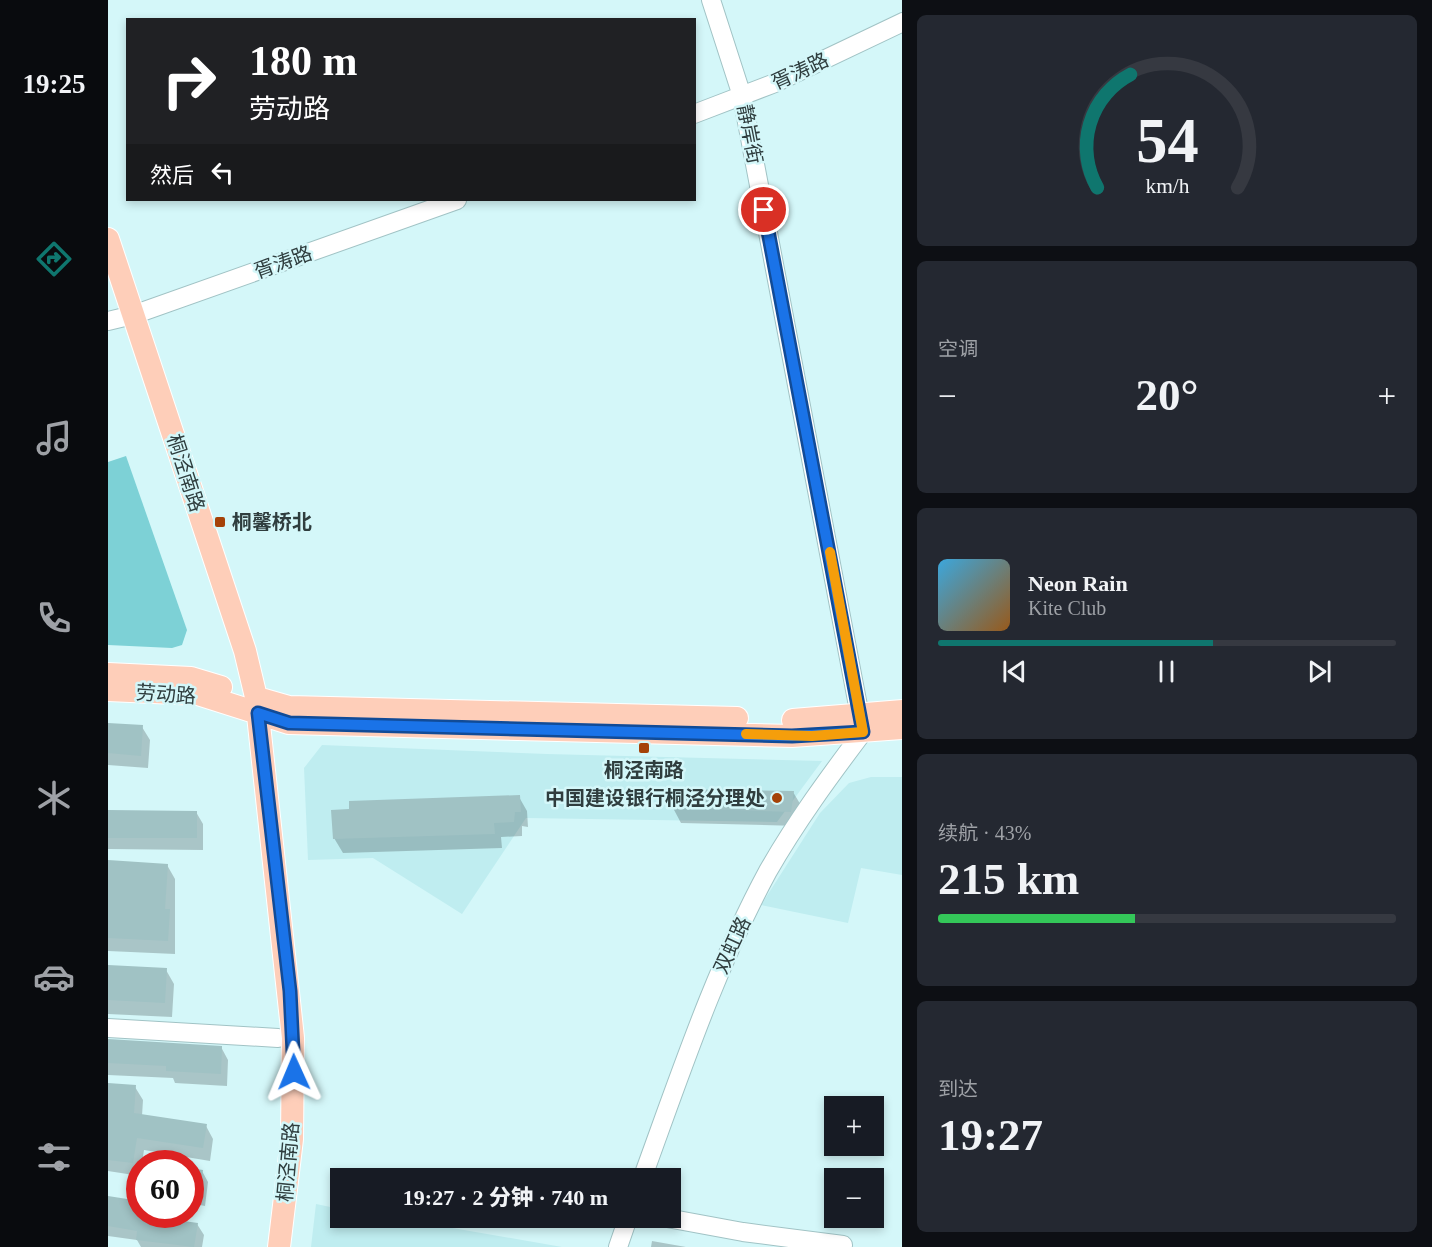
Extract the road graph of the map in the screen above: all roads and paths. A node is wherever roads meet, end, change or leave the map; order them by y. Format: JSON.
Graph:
{"nodes":[{"id":1,"x":711,"y":0,"type":"edge"},
{"id":2,"x":902,"y":22,"type":"edge"},
{"id":3,"x":742,"y":96,"type":"junction"},
{"id":4,"x":696,"y":113,"type":"edge"},
{"id":5,"x":454,"y":201,"type":"edge"},
{"id":6,"x":108,"y":239,"type":"edge"},
{"id":7,"x":108,"y":288,"type":"edge"},
{"id":8,"x":120,"y":319,"type":"edge"},
{"id":9,"x":108,"y":674,"type":"edge"},
{"id":10,"x":108,"y":690,"type":"edge"},
{"id":11,"x":249,"y":703,"type":"junction"},
{"id":12,"x":902,"y":711,"type":"edge"},
{"id":13,"x":862,"y":724,"type":"junction"},
{"id":14,"x":902,"y":728,"type":"edge"},
{"id":15,"x":108,"y":1028,"type":"edge"},
{"id":16,"x":278,"y":1038,"type":"junction"},
{"id":17,"x":646,"y":1168,"type":"edge"},
{"id":18,"x":681,"y":1222,"type":"edge"},
{"id":19,"x":625,"y":1228,"type":"edge"},
{"id":20,"x":741,"y":1239,"type":"edge"},
{"id":21,"x":843,"y":1245,"type":"dead end"},
{"id":22,"x":263,"y":1247,"type":"edge"},
{"id":23,"x":279,"y":1247,"type":"edge"},
{"id":24,"x":618,"y":1247,"type":"edge"}],
"edges":[{"from":1,"to":3,"type":"street","name":"静岸街"},
{"from":2,"to":3,"type":"street","name":"胥涛路"},
{"from":3,"to":4,"type":"street","name":"胥涛路"},
{"from":3,"to":13,"type":"street","name":"静岸街"},
{"from":5,"to":8,"type":"street","name":"胥涛路"},
{"from":6,"to":8,"type":"main road","name":"桐泾南路"},
{"from":7,"to":8,"type":"main road","name":"桐泾南路"},
{"from":8,"to":11,"type":"main road","name":"桐泾南路"},
{"from":9,"to":11,"type":"main road","name":"劳动路"},
{"from":10,"to":11,"type":"main road","name":"劳动路"},
{"from":11,"to":13,"type":"main road","name":"劳动路"},
{"from":11,"to":16,"type":"main road","name":"桐泾南路"},
{"from":11,"to":23,"type":"main road","name":"桐泾南路"},
{"from":12,"to":13,"type":"main road","name":"劳动路"},
{"from":13,"to":14,"type":"main road","name":"劳动路"},
{"from":13,"to":17,"type":"street","name":"双虹路"},
{"from":15,"to":16,"type":"street"},
{"from":16,"to":22,"type":"main road","name":"桐泾南路"},
{"from":18,"to":20,"type":"street"},
{"from":19,"to":24,"type":"street"},
{"from":20,"to":21,"type":"street"}]}
